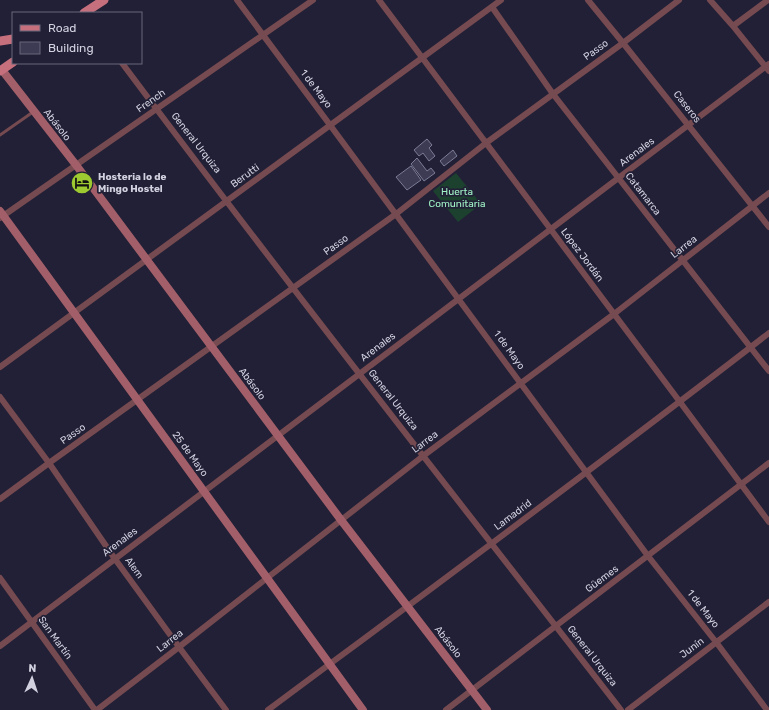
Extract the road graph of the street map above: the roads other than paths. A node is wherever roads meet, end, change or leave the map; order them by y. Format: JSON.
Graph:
{"nodes":[{"id":1,"x":104,"y":0,"type":"edge"},
{"id":2,"x":237,"y":0,"type":"edge"},
{"id":3,"x":313,"y":0,"type":"edge"},
{"id":4,"x":379,"y":0,"type":"edge"},
{"id":5,"x":501,"y":0,"type":"edge"},
{"id":6,"x":588,"y":0,"type":"edge"},
{"id":7,"x":680,"y":0,"type":"edge"},
{"id":8,"x":710,"y":0,"type":"edge"},
{"id":9,"x":768,"y":0,"type":"edge"},
{"id":10,"x":492,"y":7,"type":"junction"},
{"id":11,"x":86,"y":12,"type":"edge"},
{"id":12,"x":733,"y":26,"type":"junction"},
{"id":13,"x":263,"y":35,"type":"junction"},
{"id":14,"x":12,"y":39,"type":"edge"},
{"id":15,"x":0,"y":41,"type":"edge"},
{"id":16,"x":623,"y":43,"type":"junction"},
{"id":17,"x":422,"y":58,"type":"junction"},
{"id":18,"x":12,"y":63,"type":"edge"},
{"id":19,"x":123,"y":64,"type":"edge"},
{"id":20,"x":768,"y":68,"type":"edge"},
{"id":21,"x":1,"y":70,"type":"edge"},
{"id":22,"x":553,"y":94,"type":"junction"},
{"id":23,"x":157,"y":109,"type":"junction"},
{"id":24,"x":34,"y":112,"type":"junction"},
{"id":25,"x":330,"y":125,"type":"junction"},
{"id":26,"x":688,"y":125,"type":"junction"},
{"id":27,"x":0,"y":135,"type":"edge"},
{"id":28,"x":486,"y":144,"type":"junction"},
{"id":29,"x":76,"y":165,"type":"junction"},
{"id":30,"x":618,"y":178,"type":"junction"},
{"id":31,"x":769,"y":193,"type":"edge"},
{"id":32,"x":227,"y":201,"type":"junction"},
{"id":33,"x":752,"y":206,"type":"junction"},
{"id":34,"x":396,"y":214,"type":"junction"},
{"id":35,"x":1,"y":215,"type":"edge"},
{"id":36,"x":769,"y":227,"type":"edge"},
{"id":37,"x":551,"y":229,"type":"junction"},
{"id":38,"x":147,"y":260,"type":"junction"},
{"id":39,"x":682,"y":260,"type":"junction"},
{"id":40,"x":294,"y":287,"type":"junction"},
{"id":41,"x":459,"y":299,"type":"junction"},
{"id":42,"x":75,"y":313,"type":"junction"},
{"id":43,"x":614,"y":314,"type":"junction"},
{"id":44,"x":769,"y":333,"type":"edge"},
{"id":45,"x":211,"y":347,"type":"junction"},
{"id":46,"x":750,"y":347,"type":"junction"},
{"id":47,"x":0,"y":367,"type":"edge"},
{"id":48,"x":769,"y":371,"type":"edge"},
{"id":49,"x":360,"y":374,"type":"junction"},
{"id":50,"x":521,"y":383,"type":"junction"},
{"id":51,"x":0,"y":397,"type":"edge"},
{"id":52,"x":138,"y":400,"type":"junction"},
{"id":53,"x":680,"y":402,"type":"junction"},
{"id":54,"x":278,"y":436,"type":"junction"},
{"id":55,"x":423,"y":456,"type":"junction"},
{"id":56,"x":49,"y":463,"type":"junction"},
{"id":57,"x":769,"y":463,"type":"edge"},
{"id":58,"x":586,"y":472,"type":"junction"},
{"id":59,"x":741,"y":485,"type":"junction"},
{"id":60,"x":204,"y":491,"type":"junction"},
{"id":61,"x":0,"y":499,"type":"edge"},
{"id":62,"x":341,"y":520,"type":"junction"},
{"id":63,"x":769,"y":522,"type":"edge"},
{"id":64,"x":492,"y":543,"type":"junction"},
{"id":65,"x":648,"y":556,"type":"junction"},
{"id":66,"x":115,"y":559,"type":"junction"},
{"id":67,"x":0,"y":578,"type":"edge"},
{"id":68,"x":267,"y":578,"type":"junction"},
{"id":69,"x":769,"y":602,"type":"edge"},
{"id":70,"x":407,"y":606,"type":"junction"},
{"id":71,"x":32,"y":622,"type":"junction"},
{"id":72,"x":556,"y":626,"type":"junction"},
{"id":73,"x":716,"y":642,"type":"junction"},
{"id":74,"x":0,"y":646,"type":"edge"},
{"id":75,"x":179,"y":647,"type":"junction"},
{"id":76,"x":330,"y":664,"type":"junction"},
{"id":77,"x":472,"y":690,"type":"junction"},
{"id":78,"x":96,"y":710,"type":"edge"},
{"id":79,"x":226,"y":710,"type":"edge"},
{"id":80,"x":268,"y":710,"type":"edge"},
{"id":81,"x":363,"y":710,"type":"edge"},
{"id":82,"x":446,"y":710,"type":"edge"},
{"id":83,"x":487,"y":710,"type":"edge"},
{"id":84,"x":621,"y":710,"type":"edge"},
{"id":85,"x":628,"y":710,"type":"edge"},
{"id":86,"x":767,"y":710,"type":"edge"}],
"edges":[{"from":1,"to":11,"type":"main road"},
{"from":2,"to":13,"type":"street","name":"1 de Mayo"},
{"from":3,"to":13,"type":"street","name":"French"},
{"from":4,"to":17,"type":"street","name":"López Jordán"},
{"from":5,"to":10,"type":"street","name":"Berutti"},
{"from":6,"to":16,"type":"street","name":"Caseros"},
{"from":7,"to":16,"type":"street","name":"Passo"},
{"from":8,"to":12,"type":"street"},
{"from":9,"to":12,"type":"street"},
{"from":10,"to":17,"type":"street","name":"Berutti"},
{"from":10,"to":22,"type":"street","name":"Catamarca"},
{"from":12,"to":20,"type":"street"},
{"from":13,"to":23,"type":"street","name":"French"},
{"from":13,"to":25,"type":"street","name":"1 de Mayo"},
{"from":14,"to":15,"type":"main road"},
{"from":16,"to":22,"type":"street","name":"Passo"},
{"from":16,"to":26,"type":"street","name":"Caseros"},
{"from":17,"to":25,"type":"street","name":"Berutti"},
{"from":17,"to":28,"type":"street","name":"López Jordán"},
{"from":18,"to":21,"type":"main road"},
{"from":19,"to":23,"type":"street","name":"General Urquiza"},
{"from":20,"to":26,"type":"street","name":"Arenales"},
{"from":21,"to":24,"type":"street","name":"Abásolo"},
{"from":22,"to":28,"type":"street","name":"Passo"},
{"from":22,"to":30,"type":"street","name":"Catamarca"},
{"from":23,"to":29,"type":"street","name":"French"},
{"from":23,"to":32,"type":"street","name":"General Urquiza"},
{"from":24,"to":27,"type":"lane"},
{"from":24,"to":29,"type":"street","name":"Abásolo"},
{"from":25,"to":32,"type":"street","name":"Berutti"},
{"from":25,"to":34,"type":"street","name":"1 de Mayo"},
{"from":26,"to":30,"type":"street","name":"Arenales"},
{"from":26,"to":33,"type":"street","name":"Caseros"},
{"from":28,"to":34,"type":"street","name":"Passo"},
{"from":28,"to":37,"type":"street","name":"López Jordán"},
{"from":29,"to":35,"type":"street","name":"French"},
{"from":29,"to":38,"type":"street","name":"Abásolo"},
{"from":30,"to":37,"type":"street","name":"Arenales"},
{"from":30,"to":39,"type":"street","name":"Catamarca"},
{"from":31,"to":33,"type":"street","name":"Larrea"},
{"from":32,"to":38,"type":"street","name":"Berutti"},
{"from":32,"to":40,"type":"street","name":"General Urquiza"},
{"from":33,"to":36,"type":"street","name":"Caseros"},
{"from":33,"to":39,"type":"street","name":"Larrea"},
{"from":34,"to":40,"type":"street","name":"Passo"},
{"from":34,"to":41,"type":"street","name":"1 de Mayo"},
{"from":35,"to":42,"type":"street","name":"25 de Mayo"},
{"from":37,"to":41,"type":"street","name":"Arenales"},
{"from":37,"to":43,"type":"street","name":"López Jordán"},
{"from":38,"to":42,"type":"street","name":"Berutti"},
{"from":38,"to":45,"type":"street","name":"Abásolo"},
{"from":39,"to":43,"type":"street","name":"Larrea"},
{"from":39,"to":46,"type":"street","name":"Catamarca"},
{"from":40,"to":45,"type":"street","name":"Passo"},
{"from":40,"to":49,"type":"street","name":"General Urquiza"},
{"from":41,"to":49,"type":"street","name":"Arenales"},
{"from":41,"to":50,"type":"street","name":"1 de Mayo"},
{"from":42,"to":47,"type":"street","name":"Berutti"},
{"from":42,"to":52,"type":"street","name":"25 de Mayo"},
{"from":43,"to":50,"type":"street","name":"Larrea"},
{"from":43,"to":53,"type":"street","name":"López Jordán"},
{"from":44,"to":46,"type":"street","name":"Lamadrid"},
{"from":45,"to":52,"type":"street","name":"Passo"},
{"from":45,"to":54,"type":"street","name":"Abásolo"},
{"from":46,"to":48,"type":"street","name":"Catamarca"},
{"from":46,"to":53,"type":"street","name":"Lamadrid"},
{"from":49,"to":54,"type":"street","name":"Arenales"},
{"from":49,"to":55,"type":"street","name":"General Urquiza"},
{"from":50,"to":55,"type":"street","name":"Larrea"},
{"from":50,"to":58,"type":"street","name":"1 de Mayo"},
{"from":51,"to":56,"type":"street","name":"Alem"},
{"from":52,"to":56,"type":"street","name":"Passo"},
{"from":52,"to":60,"type":"street","name":"25 de Mayo"},
{"from":53,"to":58,"type":"street","name":"Lamadrid"},
{"from":53,"to":59,"type":"street","name":"López Jordán"},
{"from":54,"to":60,"type":"street","name":"Arenales"},
{"from":54,"to":62,"type":"street","name":"Abásolo"},
{"from":55,"to":62,"type":"street","name":"Larrea"},
{"from":55,"to":64,"type":"street","name":"General Urquiza"},
{"from":56,"to":61,"type":"street","name":"Passo"},
{"from":56,"to":66,"type":"street","name":"Alem"},
{"from":57,"to":59,"type":"street","name":"Güemes"},
{"from":58,"to":64,"type":"street","name":"Lamadrid"},
{"from":58,"to":65,"type":"street","name":"1 de Mayo"},
{"from":59,"to":63,"type":"street","name":"López Jordán"},
{"from":59,"to":65,"type":"street","name":"Güemes"},
{"from":60,"to":66,"type":"street","name":"Arenales"},
{"from":60,"to":68,"type":"street","name":"25 de Mayo"},
{"from":62,"to":68,"type":"street","name":"Larrea"},
{"from":62,"to":70,"type":"street","name":"Abásolo"},
{"from":64,"to":70,"type":"street","name":"Lamadrid"},
{"from":64,"to":72,"type":"street","name":"General Urquiza"},
{"from":65,"to":72,"type":"street","name":"Güemes"},
{"from":65,"to":73,"type":"street","name":"1 de Mayo"},
{"from":66,"to":71,"type":"street","name":"Arenales"},
{"from":66,"to":75,"type":"street","name":"Alem"},
{"from":67,"to":71,"type":"street","name":"San Martín"},
{"from":68,"to":75,"type":"street","name":"Larrea"},
{"from":68,"to":76,"type":"street","name":"25 de Mayo"},
{"from":69,"to":73,"type":"street","name":"Junín"},
{"from":70,"to":76,"type":"street","name":"Lamadrid"},
{"from":70,"to":77,"type":"street","name":"Abásolo"},
{"from":71,"to":74,"type":"street","name":"Arenales"},
{"from":71,"to":78,"type":"street","name":"San Martín"},
{"from":72,"to":77,"type":"street","name":"Güemes"},
{"from":72,"to":84,"type":"street","name":"General Urquiza"},
{"from":73,"to":85,"type":"street","name":"Junín"},
{"from":73,"to":86,"type":"street","name":"1 de Mayo"},
{"from":75,"to":78,"type":"street","name":"Larrea"},
{"from":75,"to":79,"type":"street","name":"Alem"},
{"from":76,"to":80,"type":"street","name":"Lamadrid"},
{"from":76,"to":81,"type":"street","name":"25 de Mayo"},
{"from":77,"to":82,"type":"street","name":"Güemes"},
{"from":77,"to":83,"type":"street","name":"Abásolo"}]}
